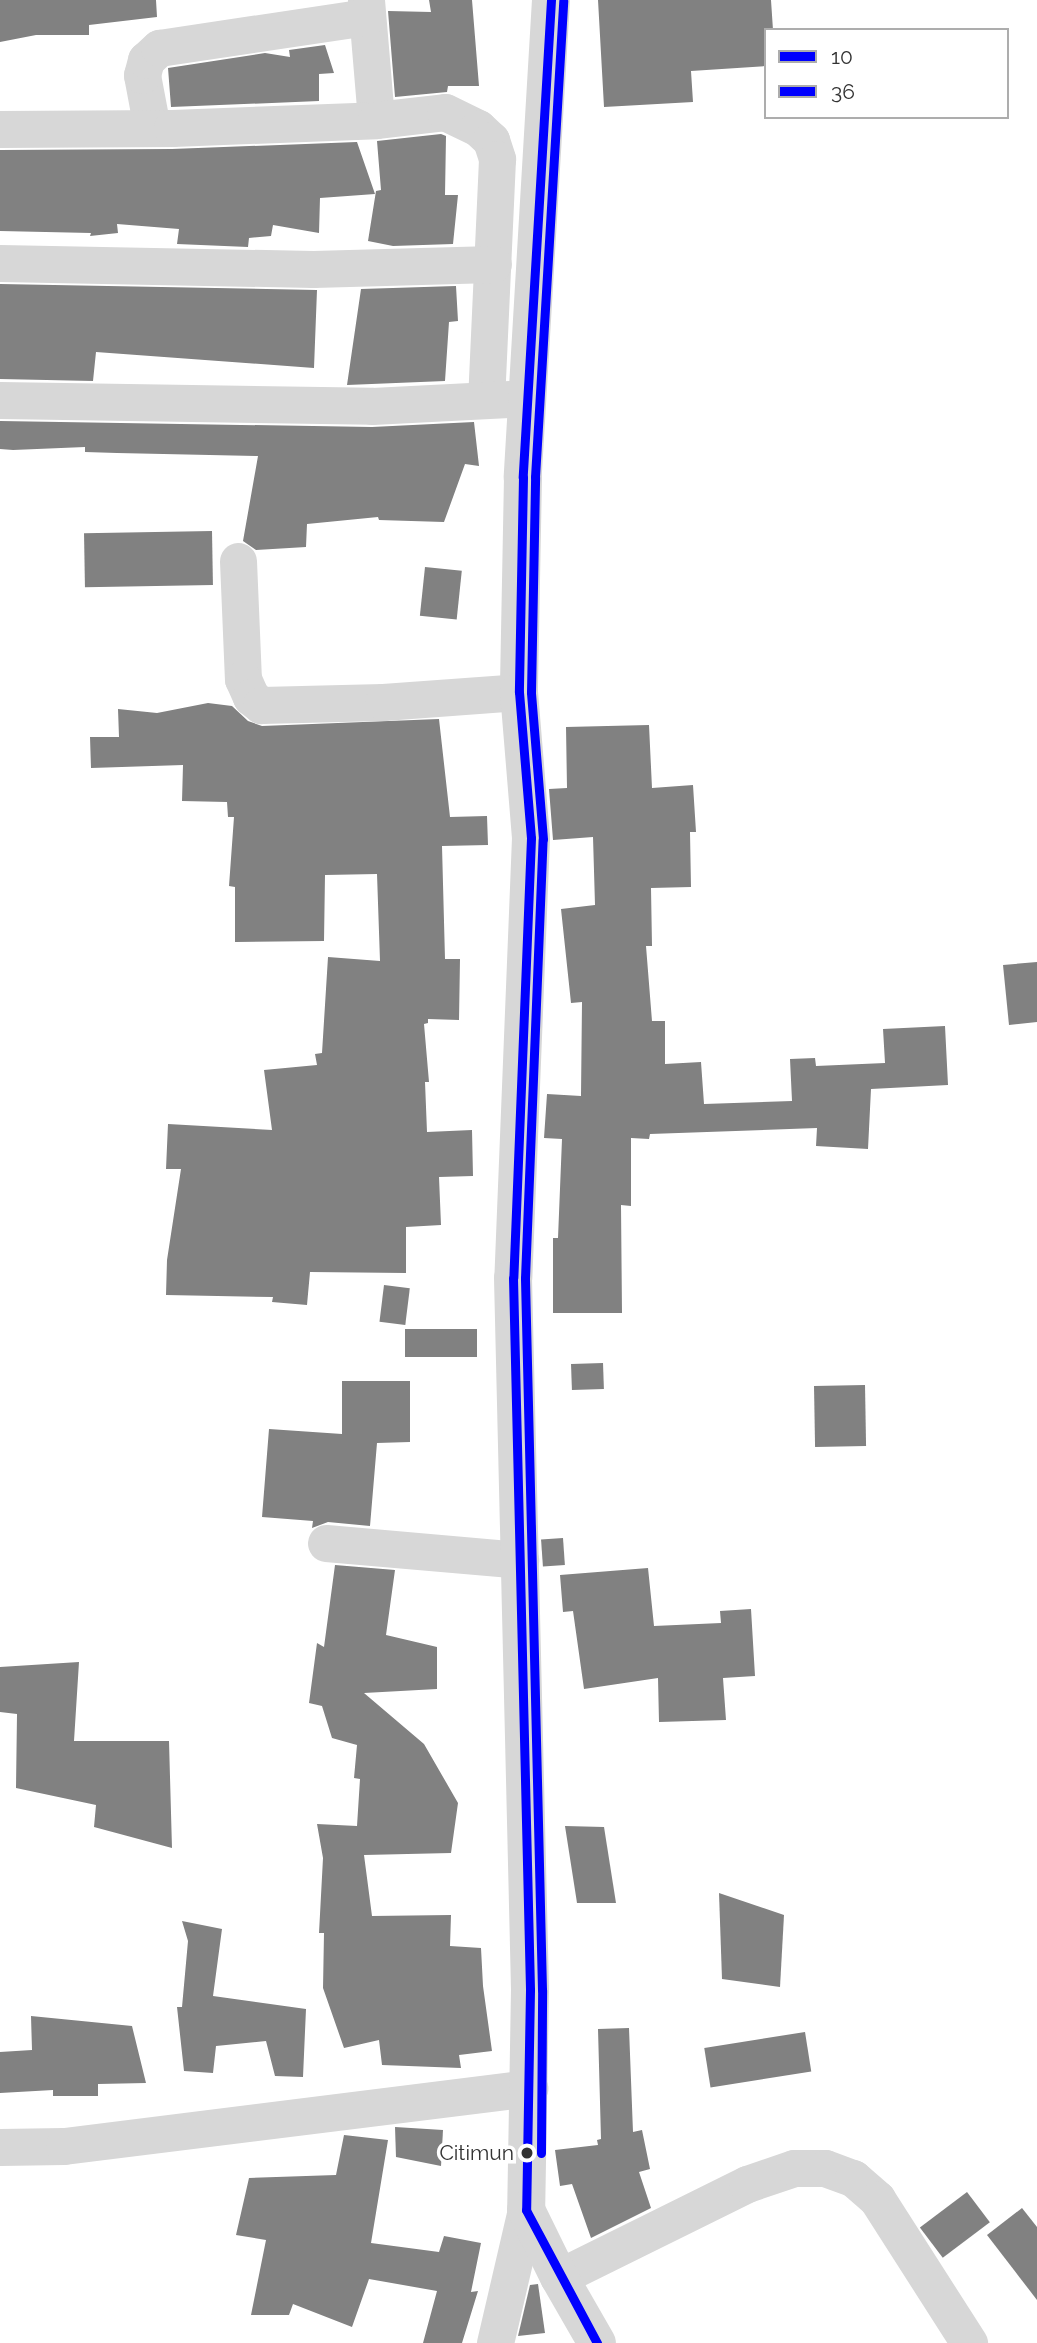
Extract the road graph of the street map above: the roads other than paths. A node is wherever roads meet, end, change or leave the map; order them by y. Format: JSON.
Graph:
{"nodes":[{"id":1,"x":551,"y":0,"type":"edge"},
{"id":2,"x":367,"y":9,"type":"edge"},
{"id":3,"x":376,"y":120,"type":"junction"},
{"id":4,"x":152,"y":128,"type":"junction"},
{"id":5,"x":0,"y":129,"type":"edge"},
{"id":6,"x":0,"y":263,"type":"edge"},
{"id":7,"x":493,"y":264,"type":"junction"},
{"id":8,"x":527,"y":398,"type":"junction"},
{"id":9,"x":0,"y":400,"type":"edge"},
{"id":10,"x":486,"y":400,"type":"junction"},
{"id":11,"x":238,"y":561,"type":"dead end"},
{"id":12,"x":519,"y":691,"type":"junction"},
{"id":13,"x":326,"y":1543,"type":"dead end"},
{"id":14,"x":520,"y":1560,"type":"junction"},
{"id":15,"x":529,"y":2088,"type":"junction"},
{"id":16,"x":0,"y":2147,"type":"edge"},
{"id":17,"x":526,"y":2210,"type":"junction"},
{"id":18,"x":559,"y":2277,"type":"junction"},
{"id":19,"x":495,"y":2343,"type":"edge"},
{"id":20,"x":597,"y":2343,"type":"edge"},
{"id":21,"x":969,"y":2343,"type":"edge"}],
"edges":[{"from":1,"to":8,"type":"street"},
{"from":2,"to":3,"type":"street"},
{"from":2,"to":4,"type":"street"},
{"from":3,"to":4,"type":"street"},
{"from":3,"to":7,"type":"street"},
{"from":4,"to":5,"type":"street"},
{"from":6,"to":7,"type":"street"},
{"from":7,"to":10,"type":"street"},
{"from":8,"to":10,"type":"street"},
{"from":8,"to":12,"type":"street"},
{"from":9,"to":10,"type":"street"},
{"from":11,"to":12,"type":"street"},
{"from":12,"to":14,"type":"street"},
{"from":13,"to":14,"type":"street"},
{"from":14,"to":15,"type":"street"},
{"from":15,"to":16,"type":"street"},
{"from":15,"to":17,"type":"street"},
{"from":17,"to":18,"type":"street"},
{"from":17,"to":19,"type":"street"},
{"from":18,"to":20,"type":"street"},
{"from":18,"to":21,"type":"street"}]}
